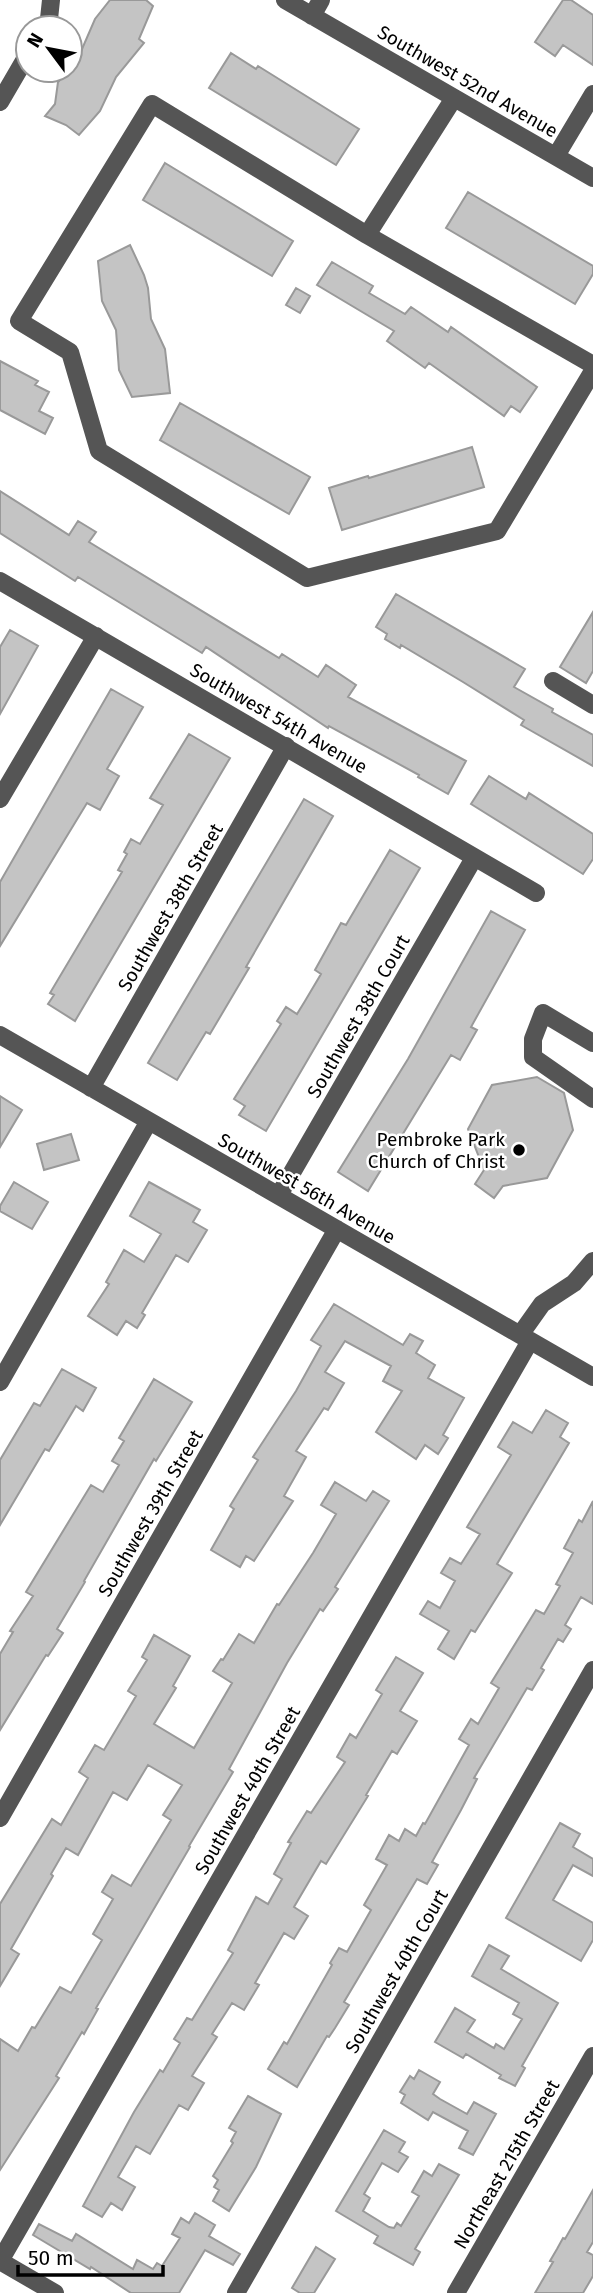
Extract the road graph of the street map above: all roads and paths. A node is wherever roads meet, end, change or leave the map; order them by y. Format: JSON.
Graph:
{"nodes":[{"id":1,"x":287,"y":0,"type":"edge"},
{"id":2,"x":317,"y":8,"type":"edge"},
{"id":3,"x":14,"y":78,"type":"edge"},
{"id":4,"x":593,"y":94,"type":"edge"},
{"id":5,"x":454,"y":98,"type":"junction"},
{"id":6,"x":0,"y":102,"type":"edge"},
{"id":7,"x":556,"y":156,"type":"junction"},
{"id":8,"x":593,"y":178,"type":"edge"},
{"id":9,"x":367,"y":235,"type":"junction"},
{"id":10,"x":593,"y":368,"type":"edge"},
{"id":11,"x":0,"y":581,"type":"edge"},
{"id":12,"x":96,"y":636,"type":"junction"},
{"id":13,"x":553,"y":681,"type":"dead end"},
{"id":14,"x":593,"y":705,"type":"edge"},
{"id":15,"x":286,"y":746,"type":"junction"},
{"id":16,"x":0,"y":799,"type":"edge"},
{"id":17,"x":474,"y":858,"type":"junction"},
{"id":18,"x":536,"y":893,"type":"dead end"},
{"id":19,"x":0,"y":1035,"type":"edge"},
{"id":20,"x":593,"y":1043,"type":"edge"},
{"id":21,"x":91,"y":1088,"type":"junction"},
{"id":22,"x":593,"y":1099,"type":"edge"},
{"id":23,"x":149,"y":1121,"type":"junction"},
{"id":24,"x":279,"y":1195,"type":"junction"},
{"id":25,"x":337,"y":1229,"type":"junction"},
{"id":26,"x":593,"y":1261,"type":"edge"},
{"id":27,"x":525,"y":1338,"type":"junction"},
{"id":28,"x":593,"y":1377,"type":"edge"},
{"id":29,"x":0,"y":1382,"type":"edge"},
{"id":30,"x":593,"y":1670,"type":"edge"},
{"id":31,"x":0,"y":1818,"type":"edge"},
{"id":32,"x":593,"y":2056,"type":"edge"},
{"id":33,"x":0,"y":2261,"type":"edge"},
{"id":34,"x":55,"y":2293,"type":"edge"},
{"id":35,"x":236,"y":2293,"type":"edge"},
{"id":36,"x":456,"y":2293,"type":"edge"}],
"edges":[{"from":1,"to":2,"type":"street","name":"Southwest 52nd Avenue"},
{"from":2,"to":5,"type":"street","name":"Southwest 52nd Avenue"},
{"from":3,"to":6,"type":"street"},
{"from":4,"to":7,"type":"street"},
{"from":5,"to":7,"type":"street","name":"Southwest 52nd Avenue"},
{"from":5,"to":9,"type":"street"},
{"from":7,"to":8,"type":"street","name":"Southwest 52nd Avenue"},
{"from":9,"to":10,"type":"street"},
{"from":9,"to":10,"type":"street"},
{"from":11,"to":12,"type":"street","name":"Southwest 54th Avenue"},
{"from":12,"to":15,"type":"street","name":"Southwest 54th Avenue"},
{"from":12,"to":16,"type":"street"},
{"from":13,"to":14,"type":"street"},
{"from":15,"to":17,"type":"street","name":"Southwest 54th Avenue"},
{"from":15,"to":21,"type":"street","name":"Southwest 38th Street"},
{"from":17,"to":18,"type":"street","name":"Southwest 54th Avenue"},
{"from":17,"to":24,"type":"street","name":"Southwest 38th Court"},
{"from":19,"to":21,"type":"street","name":"Southwest 56th Avenue"},
{"from":20,"to":22,"type":"street"},
{"from":21,"to":23,"type":"street","name":"Southwest 56th Avenue"},
{"from":23,"to":24,"type":"street","name":"Southwest 56th Avenue"},
{"from":23,"to":29,"type":"street"},
{"from":24,"to":25,"type":"street","name":"Southwest 56th Avenue"},
{"from":25,"to":27,"type":"street","name":"Southwest 56th Avenue"},
{"from":25,"to":31,"type":"street","name":"Southwest 39th Street"},
{"from":26,"to":27,"type":"street","name":"Southwest 40th Street"},
{"from":27,"to":28,"type":"street","name":"Southwest 56th Avenue"},
{"from":27,"to":33,"type":"street","name":"Southwest 40th Street"},
{"from":30,"to":35,"type":"street","name":"Southwest 40th Court"},
{"from":32,"to":36,"type":"street","name":"Northeast 215th Street"},
{"from":33,"to":34,"type":"street"}]}
